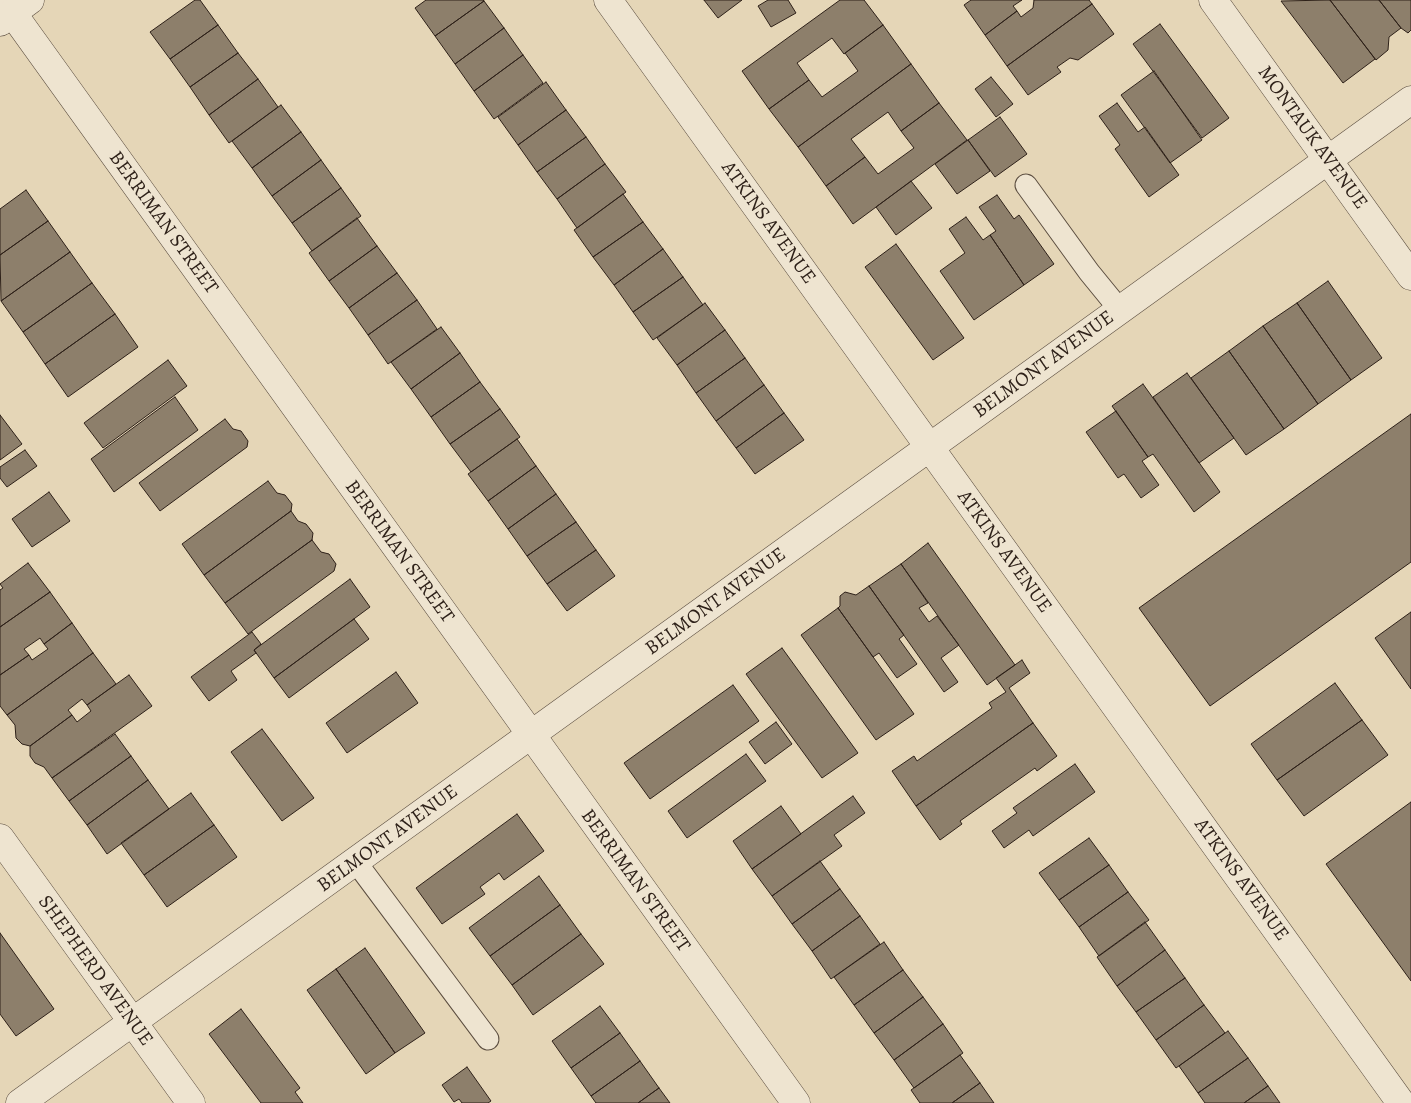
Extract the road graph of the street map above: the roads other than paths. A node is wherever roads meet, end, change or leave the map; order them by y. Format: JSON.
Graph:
{"nodes":[{"id":1,"x":608,"y":0,"type":"edge"},
{"id":2,"x":1213,"y":0,"type":"edge"},
{"id":3,"x":11,"y":9,"type":"edge"},
{"id":4,"x":1411,"y":100,"type":"edge"},
{"id":5,"x":1328,"y":160,"type":"junction"},
{"id":6,"x":1026,"y":185,"type":"dead end"},
{"id":7,"x":1411,"y":276,"type":"edge"},
{"id":8,"x":1120,"y":310,"type":"junction"},
{"id":9,"x":929,"y":448,"type":"junction"},
{"id":10,"x":531,"y":736,"type":"junction"},
{"id":11,"x":0,"y":838,"type":"edge"},
{"id":12,"x":356,"y":862,"type":"junction"},
{"id":13,"x":132,"y":1022,"type":"junction"},
{"id":14,"x":488,"y":1039,"type":"dead end"},
{"id":15,"x":20,"y":1103,"type":"edge"},
{"id":16,"x":191,"y":1103,"type":"edge"},
{"id":17,"x":796,"y":1103,"type":"edge"},
{"id":18,"x":1401,"y":1103,"type":"edge"}],
"edges":[{"from":1,"to":9,"type":"street","name":"ATKINS AVENUE"},
{"from":2,"to":5,"type":"street","name":"MONTAUK AVENUE"},
{"from":3,"to":10,"type":"street","name":"BERRIMAN STREET"},
{"from":4,"to":5,"type":"street","name":"BELMONT AVENUE"},
{"from":5,"to":7,"type":"street","name":"MONTAUK AVENUE"},
{"from":5,"to":8,"type":"street","name":"BELMONT AVENUE"},
{"from":6,"to":8,"type":"lane"},
{"from":8,"to":9,"type":"street","name":"BELMONT AVENUE"},
{"from":9,"to":10,"type":"street","name":"BELMONT AVENUE"},
{"from":9,"to":18,"type":"street","name":"ATKINS AVENUE"},
{"from":10,"to":12,"type":"street","name":"BELMONT AVENUE"},
{"from":10,"to":17,"type":"street","name":"BERRIMAN STREET"},
{"from":11,"to":13,"type":"street","name":"SHEPHERD AVENUE"},
{"from":12,"to":13,"type":"street","name":"BELMONT AVENUE"},
{"from":12,"to":14,"type":"lane"},
{"from":13,"to":15,"type":"street","name":"BELMONT AVENUE"},
{"from":13,"to":16,"type":"street","name":"SHEPHERD AVENUE"}]}
